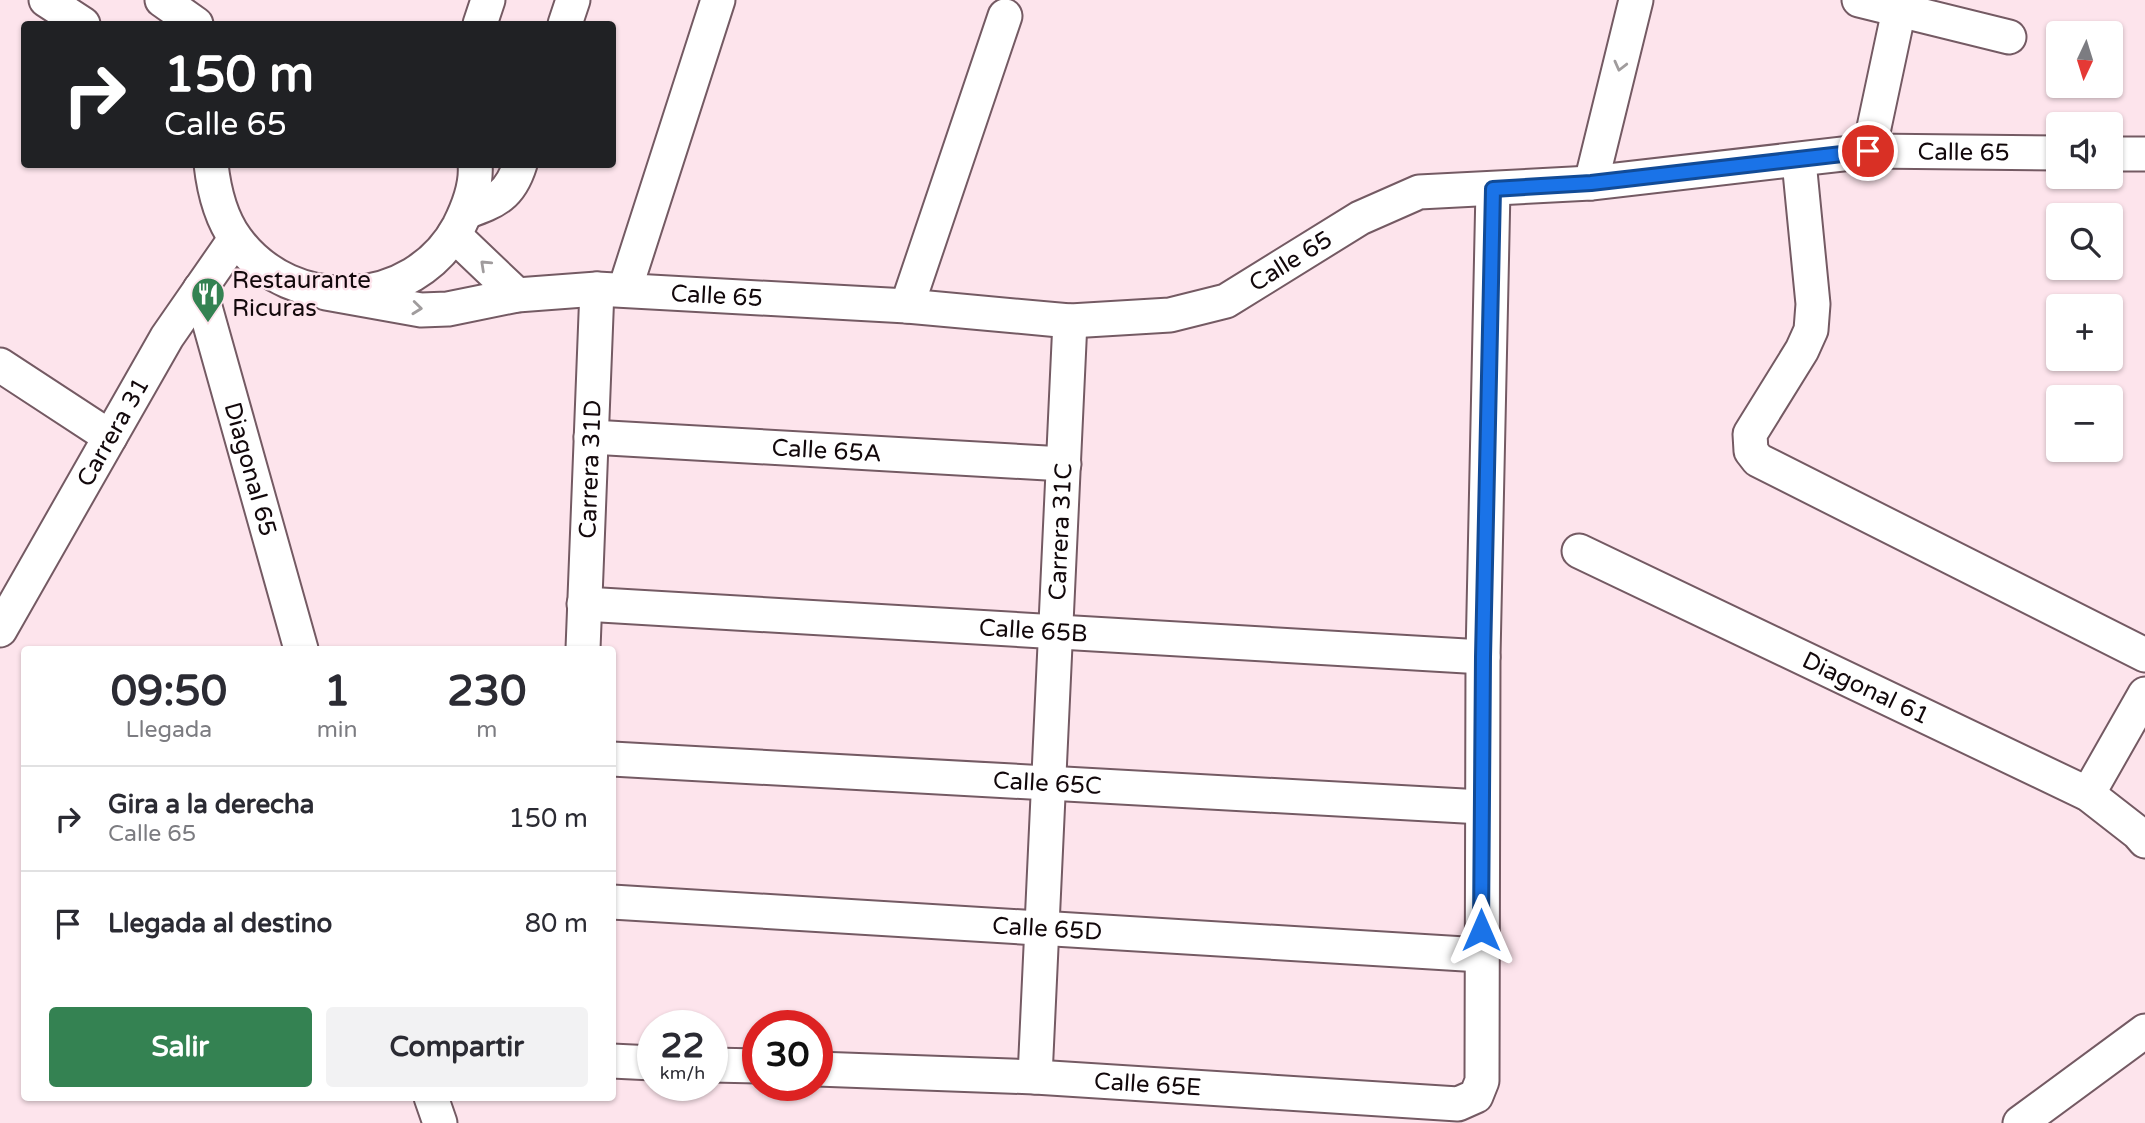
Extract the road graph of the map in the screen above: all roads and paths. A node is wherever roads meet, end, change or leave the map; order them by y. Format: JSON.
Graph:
{"nodes":[{"id":1,"x":46,"y":0,"type":"edge"},
{"id":2,"x":162,"y":0,"type":"edge"},
{"id":3,"x":488,"y":0,"type":"edge"},
{"id":4,"x":573,"y":0,"type":"edge"},
{"id":5,"x":718,"y":0,"type":"edge"},
{"id":6,"x":1636,"y":0,"type":"edge"},
{"id":7,"x":1859,"y":0,"type":"edge"},
{"id":8,"x":1899,"y":10,"type":"junction"},
{"id":9,"x":1005,"y":16,"type":"dead end"},
{"id":10,"x":78,"y":21,"type":"edge"},
{"id":11,"x":192,"y":21,"type":"edge"},
{"id":12,"x":481,"y":21,"type":"edge"},
{"id":13,"x":566,"y":21,"type":"edge"},
{"id":14,"x":2009,"y":37,"type":"dead end"},
{"id":15,"x":1868,"y":151,"type":"junction"},
{"id":16,"x":2046,"y":153,"type":"edge"},
{"id":17,"x":2123,"y":154,"type":"edge"},
{"id":18,"x":2145,"y":155,"type":"edge"},
{"id":19,"x":1799,"y":161,"type":"junction"},
{"id":20,"x":211,"y":168,"type":"edge"},
{"id":21,"x":476,"y":168,"type":"edge"},
{"id":22,"x":519,"y":168,"type":"edge"},
{"id":23,"x":1591,"y":183,"type":"junction"},
{"id":24,"x":1493,"y":189,"type":"junction"},
{"id":25,"x":460,"y":223,"type":"junction"},
{"id":26,"x":235,"y":239,"type":"junction"},
{"id":27,"x":200,"y":289,"type":"junction"},
{"id":28,"x":611,"y":289,"type":"junction"},
{"id":29,"x":326,"y":293,"type":"junction"},
{"id":30,"x":517,"y":295,"type":"junction"},
{"id":31,"x":907,"y":306,"type":"junction"},
{"id":32,"x":1070,"y":321,"type":"junction"},
{"id":33,"x":0,"y":365,"type":"edge"},
{"id":34,"x":110,"y":437,"type":"junction"},
{"id":35,"x":591,"y":437,"type":"junction"},
{"id":36,"x":1064,"y":464,"type":"junction"},
{"id":37,"x":1579,"y":551,"type":"dead end"},
{"id":38,"x":584,"y":604,"type":"junction"},
{"id":39,"x":0,"y":630,"type":"edge"},
{"id":40,"x":1056,"y":632,"type":"junction"},
{"id":41,"x":300,"y":646,"type":"edge"},
{"id":42,"x":583,"y":646,"type":"edge"},
{"id":43,"x":2145,"y":655,"type":"edge"},
{"id":44,"x":1483,"y":657,"type":"junction"},
{"id":45,"x":2145,"y":694,"type":"edge"},
{"id":46,"x":616,"y":759,"type":"edge"},
{"id":47,"x":1049,"y":783,"type":"junction"},
{"id":48,"x":2088,"y":794,"type":"junction"},
{"id":49,"x":1482,"y":807,"type":"junction"},
{"id":50,"x":2145,"y":841,"type":"edge"},
{"id":51,"x":616,"y":902,"type":"edge"},
{"id":52,"x":1042,"y":928,"type":"junction"},
{"id":53,"x":1481,"y":955,"type":"junction"},
{"id":54,"x":2145,"y":1031,"type":"edge"},
{"id":55,"x":616,"y":1061,"type":"edge"},
{"id":56,"x":637,"y":1062,"type":"edge"},
{"id":57,"x":833,"y":1070,"type":"edge"},
{"id":58,"x":1035,"y":1077,"type":"junction"},
{"id":59,"x":432,"y":1101,"type":"edge"},
{"id":60,"x":440,"y":1123,"type":"edge"},
{"id":61,"x":2020,"y":1123,"type":"edge"}],
"edges":[{"from":1,"to":10,"type":"street"},
{"from":2,"to":11,"type":"street"},
{"from":3,"to":12,"type":"street"},
{"from":4,"to":13,"type":"street"},
{"from":5,"to":28,"type":"street","name":"Carrera 31D"},
{"from":6,"to":23,"type":"street","one_way":true},
{"from":7,"to":8,"type":"street"},
{"from":8,"to":14,"type":"street"},
{"from":8,"to":15,"type":"street"},
{"from":9,"to":31,"type":"street"},
{"from":15,"to":16,"type":"street","name":"Calle 65"},
{"from":15,"to":19,"type":"street","name":"Calle 65"},
{"from":17,"to":18,"type":"street"},
{"from":19,"to":23,"type":"street","name":"Calle 65"},
{"from":19,"to":43,"type":"street"},
{"from":20,"to":26,"type":"street"},
{"from":21,"to":25,"type":"street"},
{"from":22,"to":25,"type":"street"},
{"from":23,"to":24,"type":"street","name":"Calle 65"},
{"from":24,"to":32,"type":"street","name":"Calle 65"},
{"from":24,"to":44,"type":"street"},
{"from":25,"to":29,"type":"street"},
{"from":30,"to":25,"type":"street","one_way":true},
{"from":26,"to":27,"type":"street","name":"Carrera 31"},
{"from":26,"to":29,"type":"street"},
{"from":27,"to":34,"type":"street","name":"Carrera 31"},
{"from":27,"to":41,"type":"street","name":"Diagonal 65"},
{"from":28,"to":30,"type":"street","name":"Calle 65"},
{"from":28,"to":31,"type":"street","name":"Calle 65"},
{"from":28,"to":35,"type":"street","name":"Carrera 31D"},
{"from":29,"to":30,"type":"street","name":"Calle 65","one_way":true},
{"from":31,"to":32,"type":"street","name":"Calle 65"},
{"from":32,"to":36,"type":"street","name":"Carrera 31C"},
{"from":33,"to":34,"type":"street"},
{"from":34,"to":39,"type":"street","name":"Carrera 31"},
{"from":35,"to":36,"type":"street","name":"Calle 65A"},
{"from":35,"to":38,"type":"street","name":"Carrera 31D"},
{"from":36,"to":40,"type":"street","name":"Carrera 31C"},
{"from":37,"to":48,"type":"street","name":"Diagonal 61"},
{"from":38,"to":40,"type":"street","name":"Calle 65B"},
{"from":38,"to":42,"type":"street","name":"Carrera 31D"},
{"from":40,"to":44,"type":"street","name":"Calle 65B"},
{"from":40,"to":47,"type":"street","name":"Carrera 31C"},
{"from":44,"to":49,"type":"street"},
{"from":45,"to":48,"type":"street"},
{"from":46,"to":47,"type":"street","name":"Calle 65C"},
{"from":47,"to":49,"type":"street","name":"Calle 65C"},
{"from":47,"to":52,"type":"street","name":"Carrera 31C"},
{"from":48,"to":50,"type":"street","name":"Diagonal 61"},
{"from":49,"to":53,"type":"street"},
{"from":51,"to":52,"type":"street","name":"Calle 65D"},
{"from":52,"to":53,"type":"street","name":"Calle 65D"},
{"from":52,"to":58,"type":"street","name":"Carrera 31C"},
{"from":53,"to":58,"type":"street","name":"Calle 65E"},
{"from":54,"to":61,"type":"street"},
{"from":55,"to":56,"type":"street"},
{"from":57,"to":58,"type":"street","name":"Calle 65E"},
{"from":59,"to":60,"type":"street"}]}
